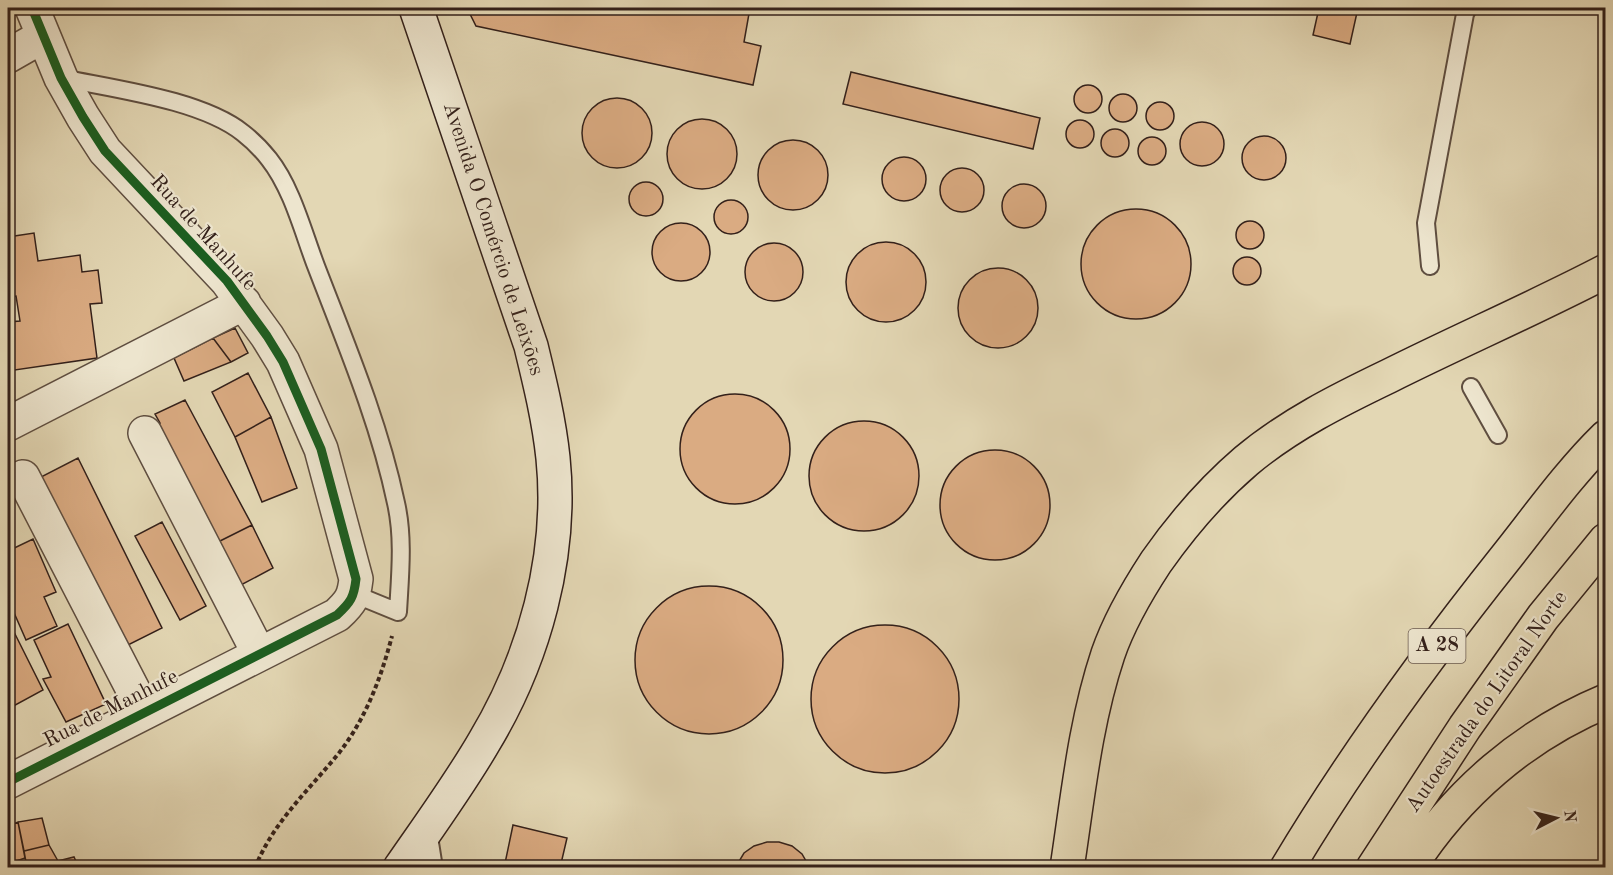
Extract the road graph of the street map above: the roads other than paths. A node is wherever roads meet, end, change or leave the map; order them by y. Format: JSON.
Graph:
{"nodes":[{"id":1,"x":417,"y":8,"type":"edge"},
{"id":2,"x":1468,"y":8,"type":"edge"},
{"id":3,"x":37,"y":22,"type":"edge"},
{"id":4,"x":8,"y":56,"type":"edge"},
{"id":5,"x":61,"y":78,"type":"junction"},
{"id":6,"x":1430,"y":266,"type":"dead end"},
{"id":7,"x":1605,"y":272,"type":"edge"},
{"id":8,"x":244,"y":303,"type":"junction"},
{"id":9,"x":1471,"y":387,"type":"dead end"},
{"id":10,"x":8,"y":424,"type":"edge"},
{"id":11,"x":145,"y":433,"type":"dead end"},
{"id":12,"x":1498,"y":435,"type":"dead end"},
{"id":13,"x":1605,"y":437,"type":"edge"},
{"id":14,"x":23,"y":477,"type":"dead end"},
{"id":15,"x":1605,"y":540,"type":"edge"},
{"id":16,"x":354,"y":594,"type":"junction"},
{"id":17,"x":259,"y":654,"type":"junction"},
{"id":18,"x":1605,"y":701,"type":"edge"},
{"id":19,"x":144,"y":711,"type":"junction"},
{"id":20,"x":12,"y":769,"type":"edge"},
{"id":21,"x":428,"y":828,"type":"junction"},
{"id":22,"x":400,"y":867,"type":"edge"},
{"id":23,"x":434,"y":867,"type":"edge"},
{"id":24,"x":1067,"y":867,"type":"edge"},
{"id":25,"x":1287,"y":867,"type":"edge"},
{"id":26,"x":1373,"y":867,"type":"edge"},
{"id":27,"x":1409,"y":867,"type":"edge"}],
"edges":[{"from":1,"to":21,"type":"street","name":"Avenida O Comércio de Leixões"},
{"from":2,"to":6,"type":"lane"},
{"from":3,"to":4,"type":"street"},
{"from":3,"to":5,"type":"street","name":"Rua de Manhufe"},
{"from":5,"to":8,"type":"street","name":"Rua de Manhufe"},
{"from":5,"to":16,"type":"lane"},
{"from":7,"to":24,"type":"highway"},
{"from":8,"to":10,"type":"street"},
{"from":8,"to":16,"type":"street","name":"Rua de Manhufe"},
{"from":9,"to":12,"type":"lane"},
{"from":11,"to":17,"type":"street"},
{"from":13,"to":25,"type":"highway","number":"A 28"},
{"from":14,"to":19,"type":"street"},
{"from":15,"to":26,"type":"highway","name":"Autoestrada do Litoral Norte"},
{"from":16,"to":17,"type":"street","name":"Rua de Manhufe"},
{"from":17,"to":19,"type":"street","name":"Rua de Manhufe"},
{"from":18,"to":27,"type":"highway"},
{"from":19,"to":20,"type":"street","name":"Rua de Manhufe"},
{"from":21,"to":22,"type":"street","name":"Avenida O Comércio de Leixões"},
{"from":21,"to":23,"type":"lane"}]}
